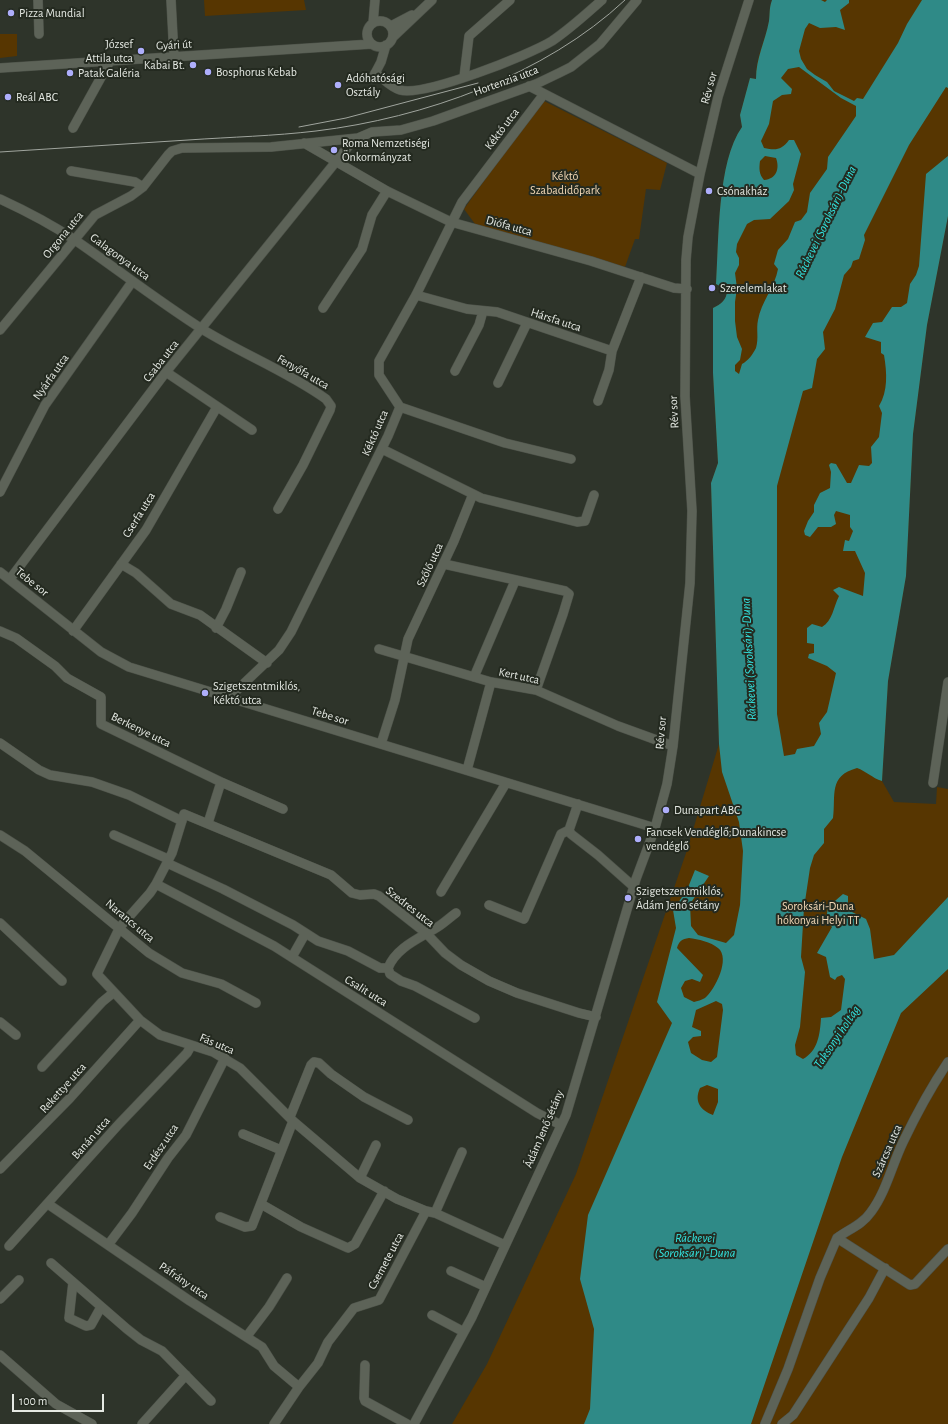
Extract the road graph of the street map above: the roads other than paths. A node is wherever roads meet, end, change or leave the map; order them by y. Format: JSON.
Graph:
{"nodes":[{"id":1,"x":38,"y":0,"type":"edge"},
{"id":2,"x":171,"y":0,"type":"edge"},
{"id":3,"x":375,"y":0,"type":"edge"},
{"id":4,"x":379,"y":0,"type":"edge"},
{"id":5,"x":432,"y":0,"type":"edge"},
{"id":6,"x":510,"y":0,"type":"edge"},
{"id":7,"x":602,"y":0,"type":"edge"},
{"id":8,"x":637,"y":0,"type":"edge"},
{"id":9,"x":749,"y":0,"type":"edge"},
{"id":10,"x":420,"y":10,"type":"junction"},
{"id":11,"x":373,"y":23,"type":"junction"},
{"id":12,"x":387,"y":24,"type":"junction"},
{"id":13,"x":367,"y":32,"type":"junction"},
{"id":14,"x":39,"y":34,"type":"dead end"},
{"id":15,"x":393,"y":37,"type":"junction"},
{"id":16,"x":345,"y":45,"type":"junction"},
{"id":17,"x":378,"y":45,"type":"junction"},
{"id":18,"x":174,"y":56,"type":"junction"},
{"id":19,"x":110,"y":61,"type":"junction"},
{"id":20,"x":1,"y":67,"type":"edge"},
{"id":21,"x":464,"y":76,"type":"junction"},
{"id":22,"x":529,"y":86,"type":"junction"},
{"id":23,"x":544,"y":94,"type":"junction"},
{"id":24,"x":73,"y":128,"type":"dead end"},
{"id":25,"x":358,"y":138,"type":"junction"},
{"id":26,"x":304,"y":143,"type":"junction"},
{"id":27,"x":336,"y":161,"type":"junction"},
{"id":28,"x":71,"y":171,"type":"dead end"},
{"id":29,"x":700,"y":174,"type":"junction"},
{"id":30,"x":143,"y":187,"type":"junction"},
{"id":31,"x":387,"y":191,"type":"junction"},
{"id":32,"x":0,"y":199,"type":"edge"},
{"id":33,"x":451,"y":222,"type":"junction"},
{"id":34,"x":74,"y":240,"type":"junction"},
{"id":35,"x":640,"y":277,"type":"junction"},
{"id":36,"x":132,"y":282,"type":"junction"},
{"id":37,"x":687,"y":289,"type":"junction"},
{"id":38,"x":416,"y":295,"type":"junction"},
{"id":39,"x":323,"y":308,"type":"dead end"},
{"id":40,"x":482,"y":311,"type":"junction"},
{"id":41,"x":527,"y":323,"type":"junction"},
{"id":42,"x":202,"y":328,"type":"junction"},
{"id":43,"x":0,"y":330,"type":"edge"},
{"id":44,"x":612,"y":351,"type":"junction"},
{"id":45,"x":455,"y":371,"type":"dead end"},
{"id":46,"x":166,"y":372,"type":"junction"},
{"id":47,"x":498,"y":382,"type":"dead end"},
{"id":48,"x":598,"y":401,"type":"dead end"},
{"id":49,"x":217,"y":407,"type":"junction"},
{"id":50,"x":400,"y":407,"type":"junction"},
{"id":51,"x":252,"y":430,"type":"dead end"},
{"id":52,"x":382,"y":449,"type":"junction"},
{"id":53,"x":571,"y":458,"type":"dead end"},
{"id":54,"x":0,"y":492,"type":"edge"},
{"id":55,"x":473,"y":494,"type":"junction"},
{"id":56,"x":594,"y":495,"type":"dead end"},
{"id":57,"x":278,"y":509,"type":"dead end"},
{"id":58,"x":121,"y":564,"type":"junction"},
{"id":59,"x":444,"y":564,"type":"junction"},
{"id":60,"x":0,"y":572,"type":"edge"},
{"id":61,"x":241,"y":572,"type":"dead end"},
{"id":62,"x":10,"y":579,"type":"junction"},
{"id":63,"x":515,"y":581,"type":"junction"},
{"id":64,"x":216,"y":628,"type":"junction"},
{"id":65,"x":0,"y":631,"type":"edge"},
{"id":66,"x":73,"y":631,"type":"junction"},
{"id":67,"x":378,"y":649,"type":"dead end"},
{"id":68,"x":403,"y":656,"type":"junction"},
{"id":69,"x":267,"y":663,"type":"junction"},
{"id":70,"x":474,"y":677,"type":"junction"},
{"id":71,"x":491,"y":682,"type":"junction"},
{"id":72,"x":948,"y":682,"type":"edge"},
{"id":73,"x":536,"y":690,"type":"junction"},
{"id":74,"x":231,"y":698,"type":"junction"},
{"id":75,"x":0,"y":743,"type":"edge"},
{"id":76,"x":381,"y":744,"type":"junction"},
{"id":77,"x":673,"y":746,"type":"junction"},
{"id":78,"x":467,"y":770,"type":"junction"},
{"id":79,"x":221,"y":782,"type":"junction"},
{"id":80,"x":506,"y":783,"type":"junction"},
{"id":81,"x":933,"y":783,"type":"dead end"},
{"id":82,"x":578,"y":804,"type":"junction"},
{"id":83,"x":283,"y":809,"type":"dead end"},
{"id":84,"x":183,"y":818,"type":"junction"},
{"id":85,"x":208,"y":823,"type":"junction"},
{"id":86,"x":655,"y":828,"type":"junction"},
{"id":87,"x":569,"y":830,"type":"junction"},
{"id":88,"x":0,"y":835,"type":"edge"},
{"id":89,"x":114,"y":835,"type":"dead end"},
{"id":90,"x":168,"y":861,"type":"junction"},
{"id":91,"x":156,"y":884,"type":"junction"},
{"id":92,"x":634,"y":887,"type":"junction"},
{"id":93,"x":441,"y":892,"type":"dead end"},
{"id":94,"x":489,"y":905,"type":"dead end"},
{"id":95,"x":456,"y":913,"type":"dead end"},
{"id":96,"x":0,"y":923,"type":"edge"},
{"id":97,"x":120,"y":927,"type":"junction"},
{"id":98,"x":426,"y":933,"type":"junction"},
{"id":99,"x":305,"y":934,"type":"junction"},
{"id":100,"x":292,"y":957,"type":"junction"},
{"id":101,"x":388,"y":968,"type":"junction"},
{"id":102,"x":62,"y":981,"type":"dead end"},
{"id":103,"x":113,"y":993,"type":"junction"},
{"id":104,"x":256,"y":1003,"type":"dead end"},
{"id":105,"x":596,"y":1017,"type":"junction"},
{"id":106,"x":475,"y":1018,"type":"dead end"},
{"id":107,"x":140,"y":1020,"type":"junction"},
{"id":108,"x":0,"y":1022,"type":"edge"},
{"id":109,"x":16,"y":1035,"type":"dead end"},
{"id":110,"x":190,"y":1046,"type":"junction"},
{"id":111,"x":225,"y":1058,"type":"junction"},
{"id":112,"x":948,"y":1062,"type":"edge"},
{"id":113,"x":42,"y":1067,"type":"dead end"},
{"id":114,"x":291,"y":1119,"type":"junction"},
{"id":115,"x":408,"y":1120,"type":"dead end"},
{"id":116,"x":561,"y":1125,"type":"junction"},
{"id":117,"x":243,"y":1134,"type":"dead end"},
{"id":118,"x":376,"y":1145,"type":"dead end"},
{"id":119,"x":281,"y":1150,"type":"junction"},
{"id":120,"x":462,"y":1152,"type":"dead end"},
{"id":121,"x":0,"y":1169,"type":"edge"},
{"id":122,"x":360,"y":1178,"type":"junction"},
{"id":123,"x":384,"y":1191,"type":"junction"},
{"id":124,"x":48,"y":1204,"type":"junction"},
{"id":125,"x":261,"y":1204,"type":"junction"},
{"id":126,"x":431,"y":1212,"type":"junction"},
{"id":127,"x":220,"y":1217,"type":"dead end"},
{"id":128,"x":837,"y":1238,"type":"junction"},
{"id":129,"x":108,"y":1245,"type":"junction"},
{"id":130,"x":505,"y":1245,"type":"junction"},
{"id":131,"x":9,"y":1246,"type":"dead end"},
{"id":132,"x":948,"y":1249,"type":"edge"},
{"id":133,"x":51,"y":1263,"type":"dead end"},
{"id":134,"x":885,"y":1268,"type":"junction"},
{"id":135,"x":451,"y":1271,"type":"dead end"},
{"id":136,"x":287,"y":1278,"type":"dead end"},
{"id":137,"x":19,"y":1280,"type":"dead end"},
{"id":138,"x":73,"y":1282,"type":"junction"},
{"id":139,"x":486,"y":1287,"type":"junction"},
{"id":140,"x":0,"y":1299,"type":"edge"},
{"id":141,"x":101,"y":1307,"type":"junction"},
{"id":142,"x":432,"y":1315,"type":"dead end"},
{"id":143,"x":464,"y":1332,"type":"junction"},
{"id":144,"x":247,"y":1336,"type":"junction"},
{"id":145,"x":0,"y":1356,"type":"edge"},
{"id":146,"x":366,"y":1365,"type":"dead end"},
{"id":147,"x":186,"y":1375,"type":"junction"},
{"id":148,"x":299,"y":1387,"type":"junction"},
{"id":149,"x":211,"y":1401,"type":"dead end"},
{"id":150,"x":92,"y":1424,"type":"edge"},
{"id":151,"x":142,"y":1424,"type":"edge"},
{"id":152,"x":274,"y":1424,"type":"edge"},
{"id":153,"x":407,"y":1424,"type":"edge"},
{"id":154,"x":414,"y":1424,"type":"edge"},
{"id":155,"x":765,"y":1424,"type":"edge"},
{"id":156,"x":782,"y":1424,"type":"edge"}],
"edges":[{"from":1,"to":14,"type":"street"},
{"from":2,"to":18,"type":"street"},
{"from":3,"to":11,"type":"street"},
{"from":4,"to":12,"type":"street"},
{"from":5,"to":10,"type":"street"},
{"from":6,"to":21,"type":"street"},
{"from":7,"to":21,"type":"street"},
{"from":8,"to":22,"type":"street","name":"Hortenzia utca"},
{"from":9,"to":29,"type":"street","name":"Rév sor"},
{"from":10,"to":12,"type":"street"},
{"from":10,"to":15,"type":"street"},
{"from":11,"to":12,"type":"street"},
{"from":11,"to":13,"type":"street"},
{"from":12,"to":15,"type":"street"},
{"from":13,"to":16,"type":"street","name":"Gyári út"},
{"from":13,"to":17,"type":"street"},
{"from":15,"to":17,"type":"street"},
{"from":16,"to":17,"type":"street","name":"Gyári út"},
{"from":16,"to":18,"type":"street","name":"Gyári út"},
{"from":17,"to":21,"type":"street"},
{"from":18,"to":19,"type":"street","name":"Gyári út"},
{"from":19,"to":20,"type":"street","name":"Gyári út"},
{"from":19,"to":24,"type":"street"},
{"from":22,"to":23,"type":"street"},
{"from":22,"to":25,"type":"street","name":"Hortenzia utca"},
{"from":23,"to":29,"type":"street"},
{"from":23,"to":33,"type":"street","name":"Kéktó utca"},
{"from":25,"to":26,"type":"street"},
{"from":25,"to":27,"type":"street","name":"Csaba utca"},
{"from":26,"to":27,"type":"street","name":"Diófa utca"},
{"from":26,"to":30,"type":"street","name":"Orgona utca"},
{"from":27,"to":31,"type":"street","name":"Diófa utca"},
{"from":27,"to":42,"type":"street","name":"Csaba utca"},
{"from":28,"to":30,"type":"street"},
{"from":29,"to":37,"type":"street","name":"Rév sor"},
{"from":30,"to":34,"type":"street","name":"Orgona utca"},
{"from":31,"to":33,"type":"street","name":"Diófa utca"},
{"from":31,"to":39,"type":"street"},
{"from":32,"to":34,"type":"street","name":"Galagonya utca"},
{"from":33,"to":35,"type":"street","name":"Diófa utca"},
{"from":33,"to":38,"type":"street","name":"Kéktó utca"},
{"from":34,"to":36,"type":"street","name":"Galagonya utca"},
{"from":34,"to":43,"type":"street","name":"Orgona utca"},
{"from":35,"to":37,"type":"street","name":"Diófa utca"},
{"from":35,"to":44,"type":"street"},
{"from":36,"to":42,"type":"street","name":"Galagonya utca"},
{"from":36,"to":54,"type":"street","name":"Nyárfa utca"},
{"from":37,"to":77,"type":"street","name":"Rév sor"},
{"from":38,"to":40,"type":"street","name":"Hársfa utca"},
{"from":38,"to":50,"type":"street","name":"Kéktó utca"},
{"from":40,"to":41,"type":"street","name":"Hársfa utca"},
{"from":40,"to":45,"type":"street"},
{"from":41,"to":44,"type":"street","name":"Hársfa utca"},
{"from":41,"to":47,"type":"street"},
{"from":42,"to":46,"type":"street","name":"Csaba utca"},
{"from":42,"to":57,"type":"street","name":"Fenyőfa utca"},
{"from":44,"to":48,"type":"street"},
{"from":46,"to":49,"type":"street"},
{"from":46,"to":62,"type":"street","name":"Csaba utca"},
{"from":49,"to":51,"type":"street"},
{"from":49,"to":58,"type":"street","name":"Cserfa utca"},
{"from":50,"to":52,"type":"street","name":"Kéktó utca"},
{"from":50,"to":53,"type":"street"},
{"from":52,"to":55,"type":"street"},
{"from":52,"to":69,"type":"street","name":"Kéktó utca"},
{"from":55,"to":56,"type":"street"},
{"from":55,"to":59,"type":"street","name":"Szőlő utca"},
{"from":58,"to":64,"type":"street"},
{"from":58,"to":66,"type":"street","name":"Cserfa utca"},
{"from":59,"to":63,"type":"street"},
{"from":59,"to":68,"type":"street","name":"Szőlő utca"},
{"from":60,"to":62,"type":"street","name":"Tebe sor"},
{"from":61,"to":64,"type":"street"},
{"from":62,"to":66,"type":"street","name":"Tebe sor"},
{"from":63,"to":70,"type":"street"},
{"from":63,"to":73,"type":"street"},
{"from":64,"to":69,"type":"street"},
{"from":65,"to":79,"type":"street","name":"Berkenye utca"},
{"from":66,"to":74,"type":"street","name":"Tebe sor"},
{"from":67,"to":68,"type":"street","name":"Kert utca"},
{"from":68,"to":70,"type":"street","name":"Kert utca"},
{"from":68,"to":76,"type":"street","name":"Szőlő utca"},
{"from":69,"to":74,"type":"street","name":"Kéktó utca"},
{"from":70,"to":71,"type":"street","name":"Kert utca"},
{"from":71,"to":73,"type":"street","name":"Kert utca"},
{"from":71,"to":78,"type":"street"},
{"from":72,"to":81,"type":"street"},
{"from":73,"to":77,"type":"street","name":"Kert utca"},
{"from":74,"to":76,"type":"street","name":"Tebe sor"},
{"from":75,"to":84,"type":"street","name":"Szedres utca"},
{"from":76,"to":78,"type":"street","name":"Tebe sor"},
{"from":77,"to":86,"type":"street","name":"Rév sor"},
{"from":78,"to":80,"type":"street","name":"Tebe sor"},
{"from":79,"to":83,"type":"street","name":"Berkenye utca"},
{"from":79,"to":85,"type":"street"},
{"from":80,"to":82,"type":"street","name":"Tebe sor"},
{"from":80,"to":93,"type":"street"},
{"from":82,"to":86,"type":"street","name":"Tebe sor"},
{"from":82,"to":87,"type":"street"},
{"from":84,"to":85,"type":"street","name":"Szedres utca"},
{"from":84,"to":90,"type":"street","name":"Fás utca"},
{"from":85,"to":98,"type":"street","name":"Szedres utca"},
{"from":86,"to":92,"type":"street","name":"Ádám Jenő sétány"},
{"from":87,"to":92,"type":"street"},
{"from":87,"to":94,"type":"street"},
{"from":88,"to":97,"type":"street","name":"Narancs utca"},
{"from":89,"to":90,"type":"street"},
{"from":90,"to":91,"type":"street","name":"Fás utca"},
{"from":90,"to":99,"type":"street"},
{"from":91,"to":97,"type":"street","name":"Fás utca"},
{"from":91,"to":100,"type":"street","name":"Csalit utca"},
{"from":92,"to":105,"type":"street","name":"Ádám Jenő sétány"},
{"from":95,"to":98,"type":"street"},
{"from":96,"to":102,"type":"street"},
{"from":97,"to":103,"type":"street","name":"Fás utca"},
{"from":97,"to":104,"type":"street","name":"Narancs utca"},
{"from":98,"to":101,"type":"street"},
{"from":98,"to":105,"type":"street","name":"Szedres utca"},
{"from":99,"to":100,"type":"street"},
{"from":99,"to":101,"type":"street"},
{"from":100,"to":116,"type":"street","name":"Csalit utca"},
{"from":101,"to":106,"type":"street"},
{"from":103,"to":107,"type":"street","name":"Fás utca"},
{"from":103,"to":113,"type":"street"},
{"from":105,"to":116,"type":"street","name":"Ádám Jenő sétány"},
{"from":107,"to":110,"type":"street","name":"Fás utca"},
{"from":107,"to":121,"type":"street","name":"Rekettye utca"},
{"from":108,"to":109,"type":"street"},
{"from":110,"to":111,"type":"street","name":"Fás utca"},
{"from":110,"to":124,"type":"street","name":"Banán utca"},
{"from":111,"to":114,"type":"street","name":"Fás utca"},
{"from":111,"to":129,"type":"street","name":"Erdész utca"},
{"from":112,"to":128,"type":"street","name":"Szárcsa utca"},
{"from":114,"to":115,"type":"street"},
{"from":114,"to":119,"type":"street"},
{"from":114,"to":122,"type":"street","name":"Fás utca"},
{"from":116,"to":130,"type":"street","name":"Ádám Jenő sétány"},
{"from":117,"to":119,"type":"street"},
{"from":118,"to":122,"type":"street"},
{"from":119,"to":125,"type":"street"},
{"from":120,"to":126,"type":"street","name":"Csemete utca"},
{"from":122,"to":123,"type":"street","name":"Fás utca"},
{"from":123,"to":125,"type":"street"},
{"from":123,"to":126,"type":"street","name":"Fás utca"},
{"from":124,"to":129,"type":"street","name":"Páfrány utca"},
{"from":124,"to":131,"type":"street","name":"Banán utca"},
{"from":125,"to":127,"type":"street"},
{"from":126,"to":130,"type":"street","name":"Fás utca"},
{"from":126,"to":148,"type":"street","name":"Csemete utca"},
{"from":128,"to":134,"type":"street"},
{"from":128,"to":155,"type":"street"},
{"from":129,"to":144,"type":"street","name":"Páfrány utca"},
{"from":130,"to":139,"type":"street","name":"Ádám Jenő sétány"},
{"from":132,"to":134,"type":"street"},
{"from":133,"to":138,"type":"street"},
{"from":134,"to":156,"type":"street"},
{"from":135,"to":139,"type":"street"},
{"from":136,"to":144,"type":"street"},
{"from":137,"to":140,"type":"street"},
{"from":138,"to":141,"type":"street"},
{"from":138,"to":141,"type":"street"},
{"from":139,"to":143,"type":"street","name":"Ádám Jenő sétány"},
{"from":141,"to":147,"type":"street"},
{"from":142,"to":143,"type":"street"},
{"from":143,"to":154,"type":"street","name":"Ádám Jenő sétány"},
{"from":144,"to":148,"type":"street","name":"Páfrány utca"},
{"from":145,"to":150,"type":"street"},
{"from":146,"to":153,"type":"street"},
{"from":147,"to":149,"type":"street"},
{"from":147,"to":151,"type":"street"},
{"from":148,"to":152,"type":"street","name":"Csemete utca"}]}
